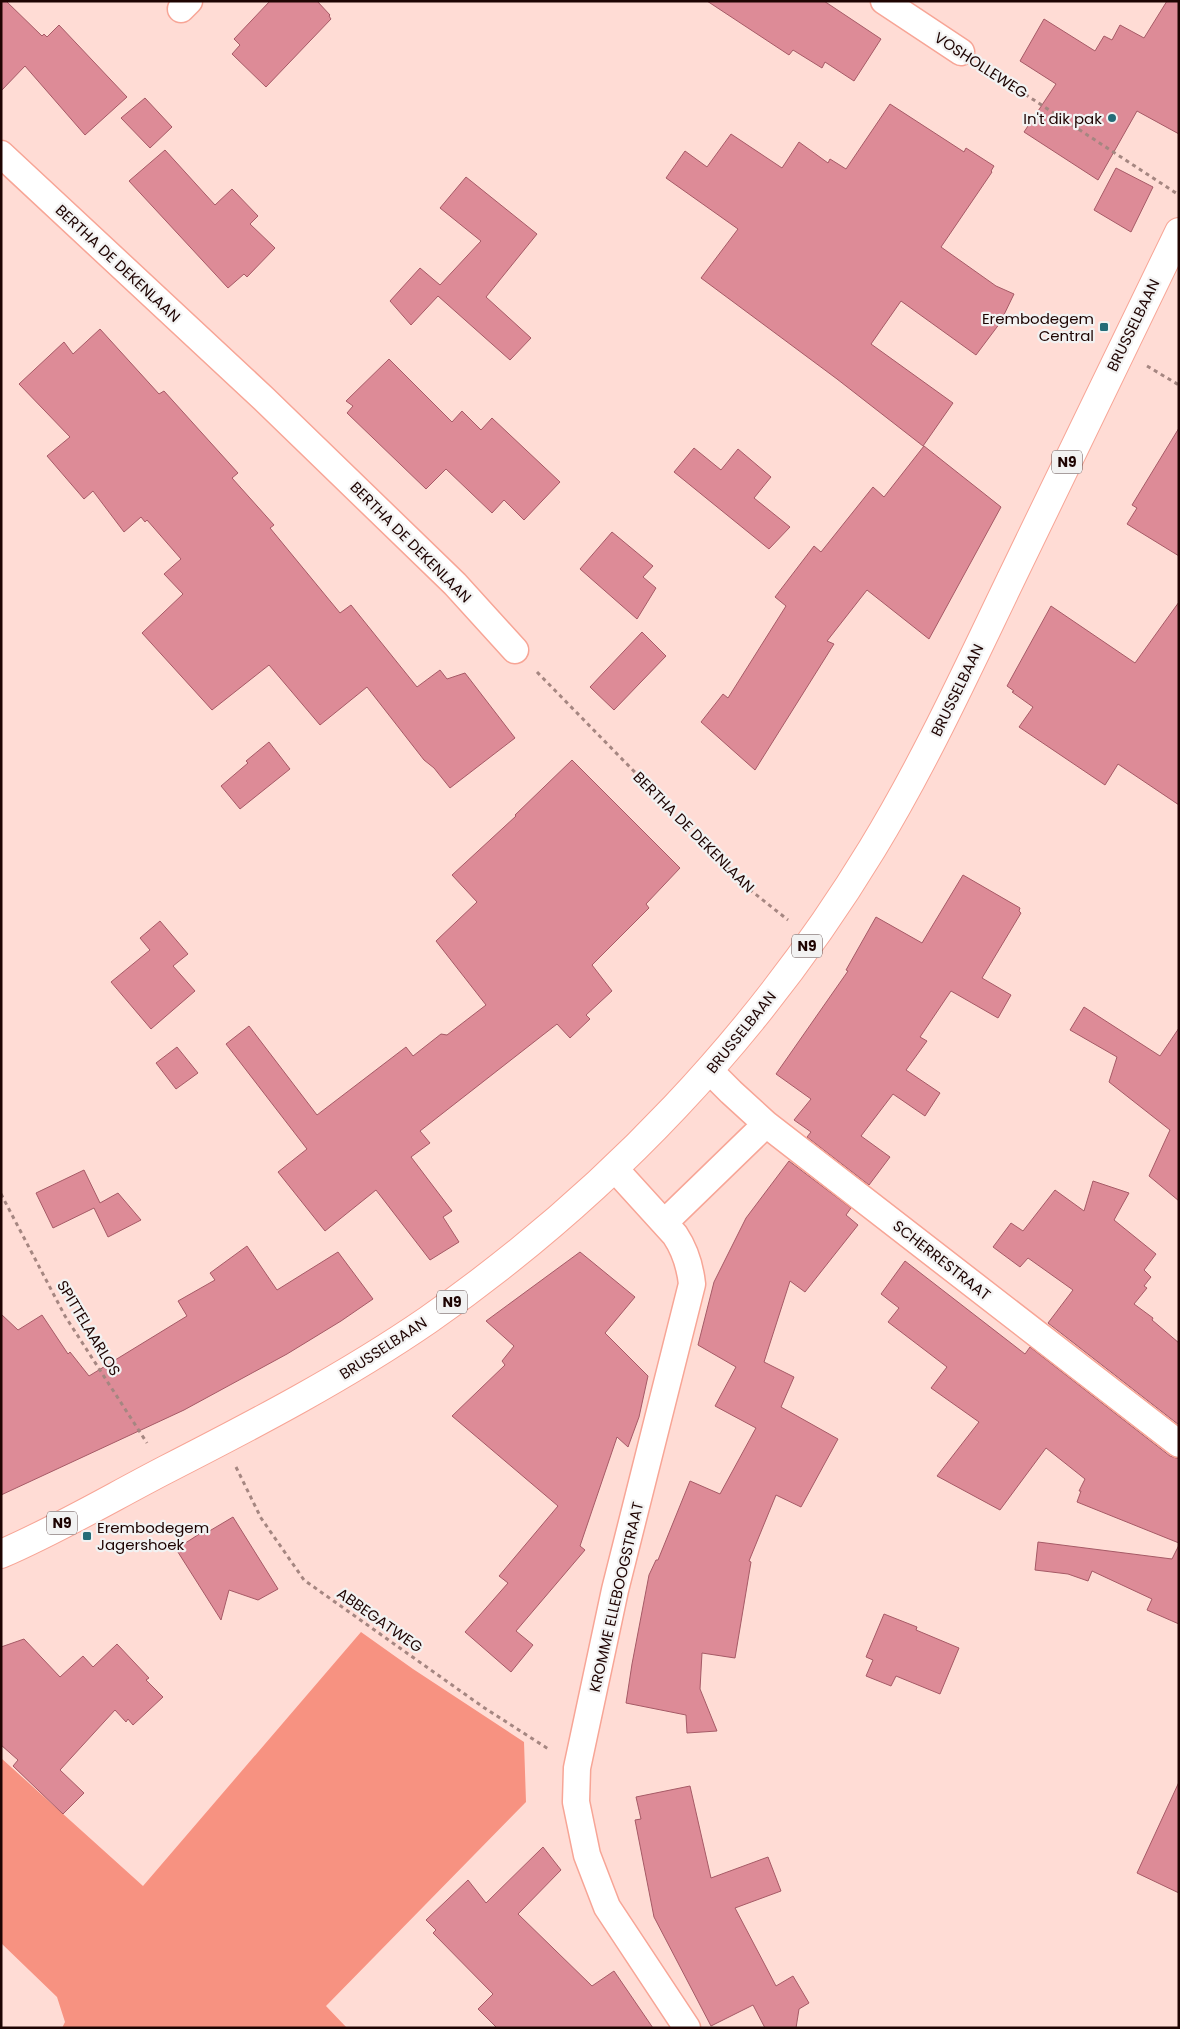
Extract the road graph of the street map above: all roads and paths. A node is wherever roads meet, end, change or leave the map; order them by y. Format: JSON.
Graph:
{"nodes":[{"id":1,"x":884,"y":1,"type":"edge"},
{"id":2,"x":962,"y":52,"type":"joint"},
{"id":3,"x":1,"y":154,"type":"edge"},
{"id":4,"x":1179,"y":195,"type":"edge"},
{"id":5,"x":1179,"y":232,"type":"edge"},
{"id":6,"x":515,"y":650,"type":"joint"},
{"id":7,"x":812,"y":939,"type":"junction"},
{"id":8,"x":710,"y":1071,"type":"junction"},
{"id":9,"x":766,"y":1124,"type":"junction"},
{"id":10,"x":615,"y":1169,"type":"junction"},
{"id":11,"x":1,"y":1194,"type":"edge"},
{"id":12,"x":665,"y":1222,"type":"junction"},
{"id":13,"x":221,"y":1442,"type":"junction"},
{"id":14,"x":1179,"y":1444,"type":"edge"},
{"id":15,"x":165,"y":1470,"type":"junction"},
{"id":16,"x":1,"y":1554,"type":"edge"},
{"id":17,"x":577,"y":1768,"type":"junction"},
{"id":18,"x":687,"y":2028,"type":"edge"}],
"edges":[{"from":1,"to":2,"type":"street","name":"VOSHOLLEWEG"},
{"from":2,"to":4,"type":"path","name":"VOSHOLLEWEG"},
{"from":3,"to":6,"type":"street","name":"BERTHA DE DEKENLAAN"},
{"from":5,"to":7,"type":"main road","name":"BRUSSELBAAN","number":"N9"},
{"from":6,"to":7,"type":"path","name":"BERTHA DE DEKENLAAN"},
{"from":7,"to":8,"type":"main road","name":"BRUSSELBAAN","number":"N9"},
{"from":8,"to":9,"type":"street","name":"SCHERRESTRAAT"},
{"from":8,"to":10,"type":"main road","name":"BRUSSELBAAN","number":"N9"},
{"from":9,"to":12,"type":"street"},
{"from":9,"to":14,"type":"street","name":"SCHERRESTRAAT"},
{"from":10,"to":12,"type":"street","name":"KROMME ELLEBOOGSTRAAT"},
{"from":10,"to":13,"type":"main road","name":"BRUSSELBAAN","number":"N9"},
{"from":11,"to":15,"type":"path","name":"SPITTELAARLOS"},
{"from":12,"to":17,"type":"street","name":"KROMME ELLEBOOGSTRAAT"},
{"from":13,"to":15,"type":"main road","name":"BRUSSELBAAN","number":"N9"},
{"from":13,"to":17,"type":"path","name":"ABBEGATWEG"},
{"from":15,"to":16,"type":"main road","name":"BRUSSELBAAN","number":"N9"},
{"from":17,"to":18,"type":"street","name":"KROMME ELLEBOOGSTRAAT"}]}
